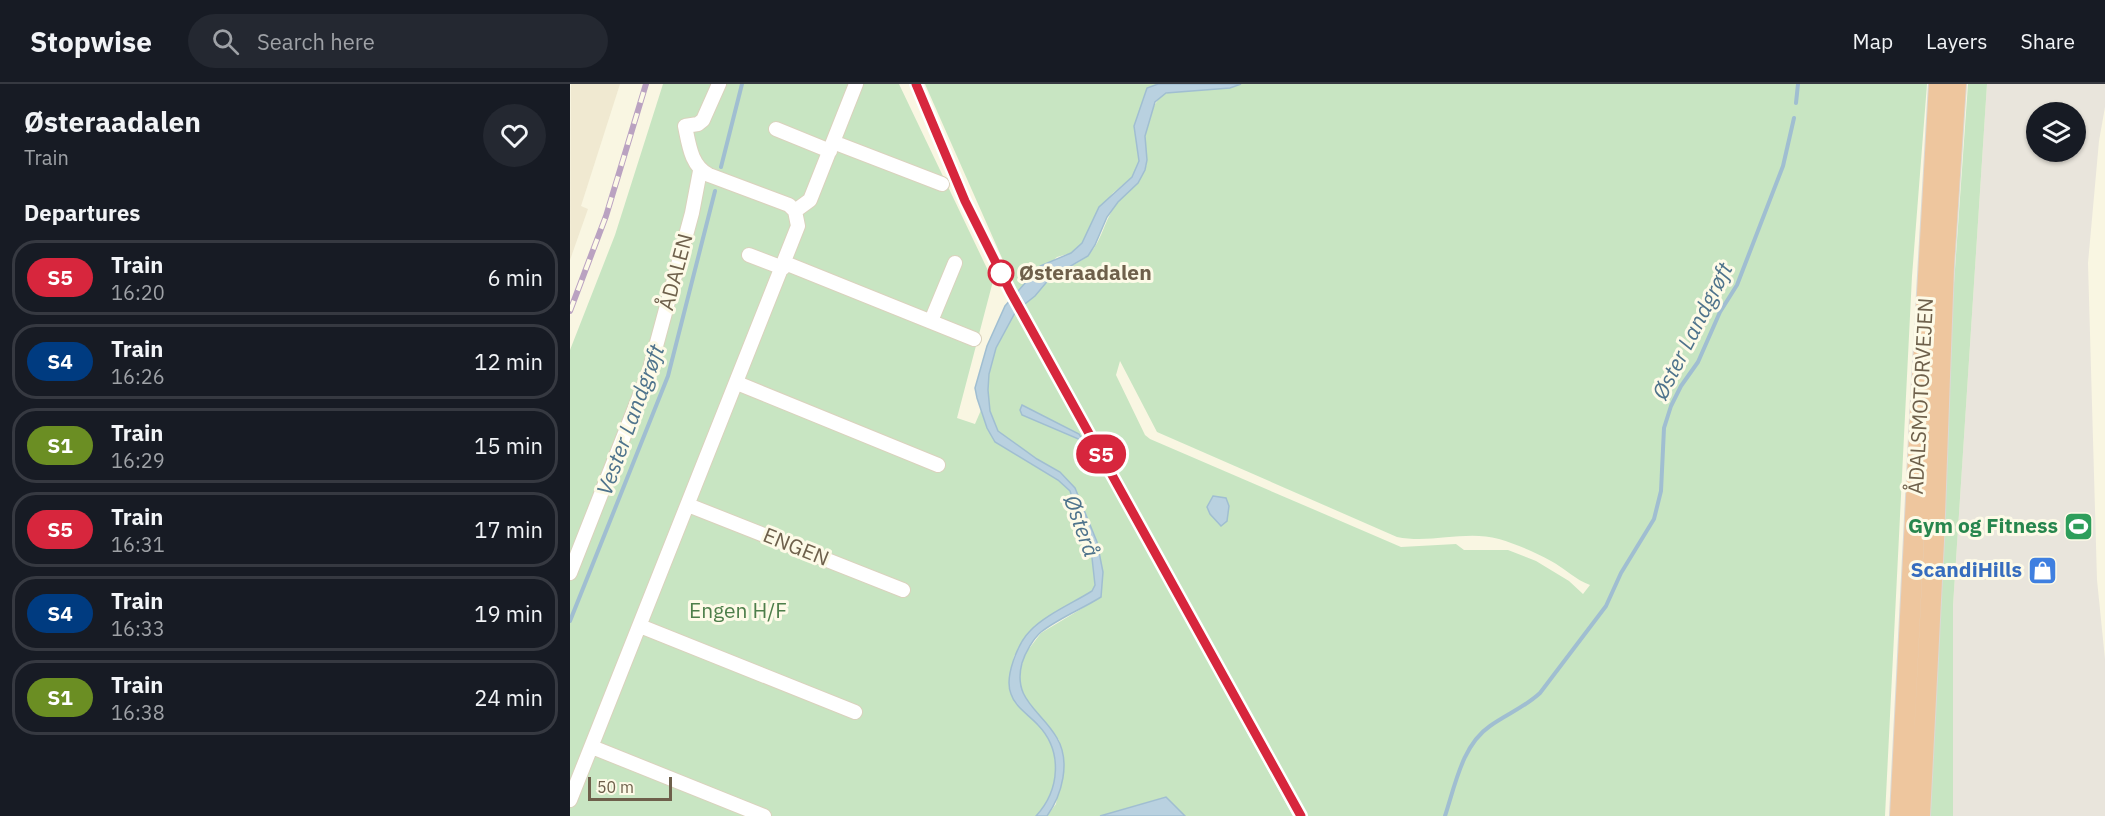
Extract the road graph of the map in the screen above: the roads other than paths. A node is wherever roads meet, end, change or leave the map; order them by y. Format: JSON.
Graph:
{"nodes":[{"id":1,"x":719,"y":84,"type":"edge"},
{"id":2,"x":856,"y":84,"type":"edge"},
{"id":3,"x":1939,"y":84,"type":"edge"},
{"id":4,"x":1956,"y":84,"type":"edge"},
{"id":5,"x":776,"y":129,"type":"dead end"},
{"id":6,"x":832,"y":146,"type":"junction"},
{"id":7,"x":700,"y":171,"type":"junction"},
{"id":8,"x":942,"y":184,"type":"dead end"},
{"id":9,"x":795,"y":211,"type":"junction"},
{"id":10,"x":749,"y":255,"type":"dead end"},
{"id":11,"x":955,"y":263,"type":"dead end"},
{"id":12,"x":784,"y":266,"type":"junction"},
{"id":13,"x":932,"y":321,"type":"junction"},
{"id":14,"x":974,"y":339,"type":"dead end"},
{"id":15,"x":737,"y":383,"type":"junction"},
{"id":16,"x":939,"y":465,"type":"dead end"},
{"id":17,"x":688,"y":505,"type":"junction"},
{"id":18,"x":570,"y":573,"type":"edge"},
{"id":19,"x":903,"y":590,"type":"dead end"},
{"id":20,"x":640,"y":626,"type":"junction"},
{"id":21,"x":855,"y":712,"type":"dead end"},
{"id":22,"x":592,"y":747,"type":"junction"},
{"id":23,"x":570,"y":800,"type":"edge"},
{"id":24,"x":764,"y":816,"type":"edge"},
{"id":25,"x":1900,"y":816,"type":"edge"},
{"id":26,"x":1920,"y":816,"type":"edge"}],
"edges":[{"from":1,"to":7,"type":"street"},
{"from":2,"to":6,"type":"street"},
{"from":3,"to":25,"type":"highway","name":"ÅDALSMOTORVEJEN"},
{"from":4,"to":26,"type":"highway","name":"ÅDALSMOTORVEJEN"},
{"from":5,"to":6,"type":"street"},
{"from":6,"to":8,"type":"street"},
{"from":6,"to":9,"type":"street"},
{"from":7,"to":9,"type":"street"},
{"from":7,"to":18,"type":"street","name":"ÅDALEN"},
{"from":9,"to":12,"type":"street"},
{"from":10,"to":12,"type":"street"},
{"from":11,"to":13,"type":"street"},
{"from":12,"to":13,"type":"street"},
{"from":12,"to":15,"type":"street"},
{"from":13,"to":14,"type":"street"},
{"from":15,"to":16,"type":"street"},
{"from":15,"to":17,"type":"street"},
{"from":17,"to":19,"type":"street","name":"ENGEN"},
{"from":17,"to":20,"type":"street"},
{"from":20,"to":21,"type":"street"},
{"from":20,"to":22,"type":"street"},
{"from":22,"to":23,"type":"street"},
{"from":22,"to":24,"type":"street"}]}
